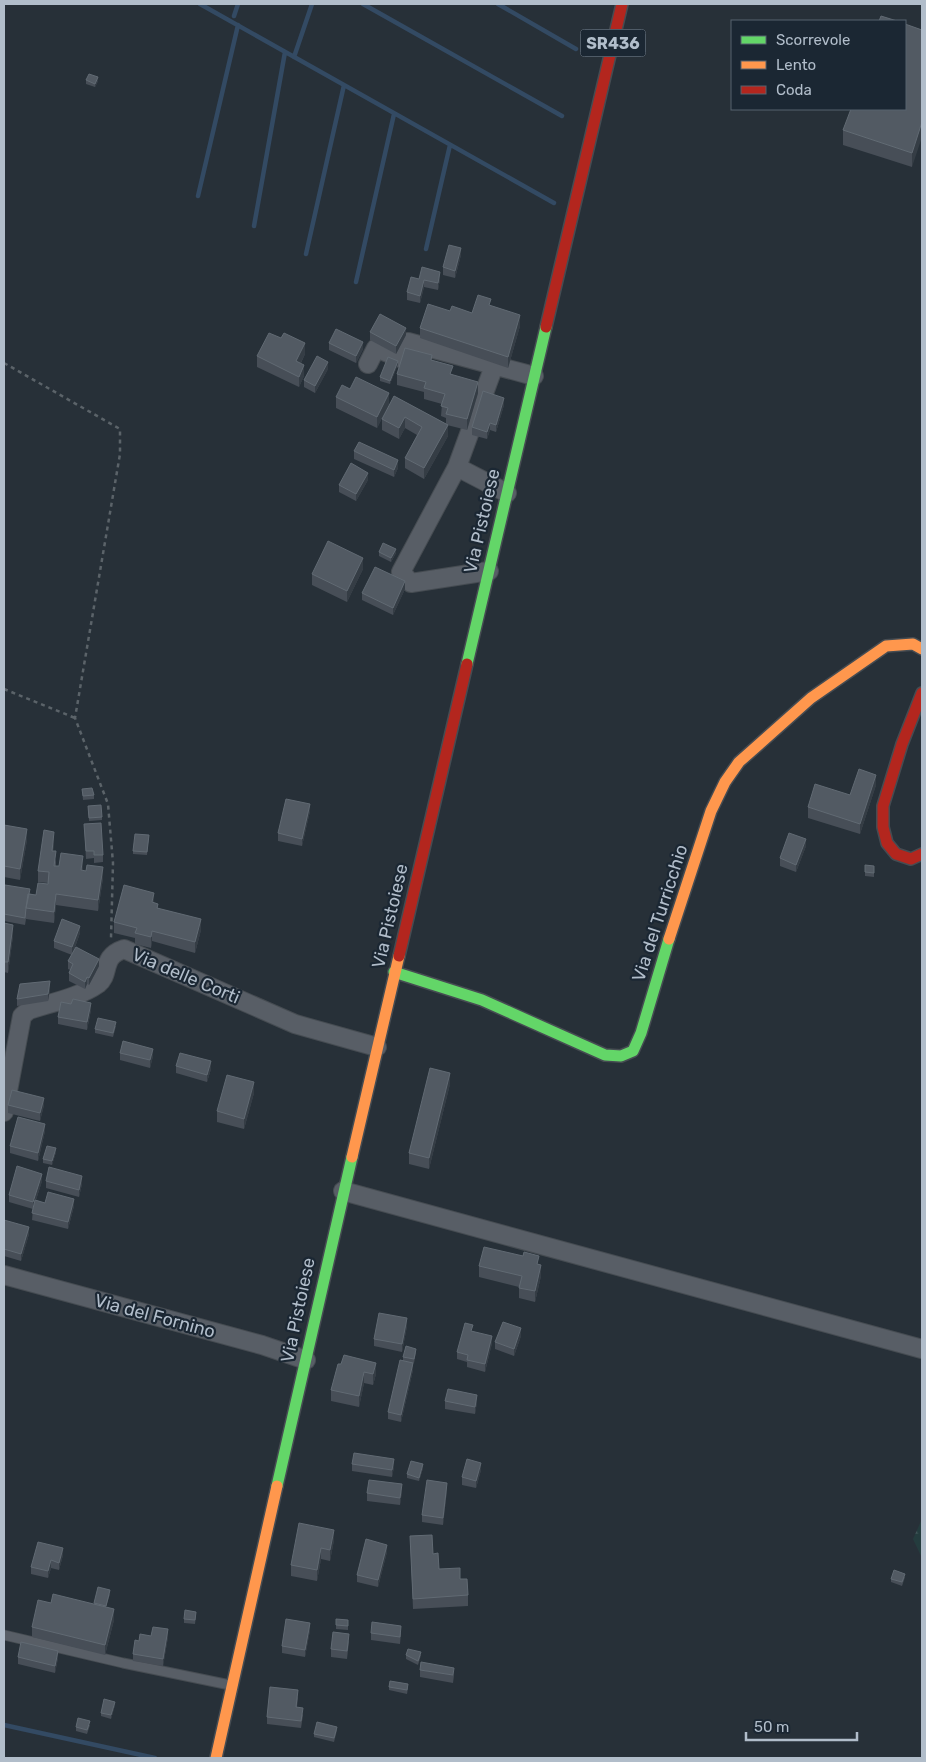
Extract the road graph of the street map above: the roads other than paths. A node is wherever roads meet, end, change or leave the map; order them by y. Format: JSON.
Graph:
{"nodes":[{"id":1,"x":622,"y":4,"type":"edge"},
{"id":2,"x":368,"y":364,"type":"dead end"},
{"id":3,"x":494,"y":366,"type":"junction"},
{"id":4,"x":534,"y":376,"type":"junction"},
{"id":5,"x":457,"y":467,"type":"junction"},
{"id":6,"x":507,"y":494,"type":"junction"},
{"id":7,"x":489,"y":571,"type":"junction"},
{"id":8,"x":922,"y":649,"type":"edge"},
{"id":9,"x":922,"y":693,"type":"edge"},
{"id":10,"x":922,"y":854,"type":"edge"},
{"id":11,"x":394,"y":972,"type":"junction"},
{"id":12,"x":377,"y":1047,"type":"junction"},
{"id":13,"x":4,"y":1112,"type":"edge"},
{"id":14,"x":343,"y":1191,"type":"junction"},
{"id":15,"x":4,"y":1275,"type":"edge"},
{"id":16,"x":922,"y":1349,"type":"edge"},
{"id":17,"x":306,"y":1360,"type":"junction"},
{"id":18,"x":4,"y":1635,"type":"edge"},
{"id":19,"x":232,"y":1686,"type":"junction"},
{"id":20,"x":216,"y":1758,"type":"edge"}],
"edges":[{"from":1,"to":4,"type":"main road","name":"Via Pistoiese","number":"SR436"},
{"from":2,"to":3,"type":"street"},
{"from":3,"to":4,"type":"street"},
{"from":3,"to":5,"type":"street"},
{"from":4,"to":6,"type":"main road","name":"Via Pistoiese"},
{"from":5,"to":6,"type":"street"},
{"from":5,"to":7,"type":"street"},
{"from":6,"to":7,"type":"main road","name":"Via Pistoiese"},
{"from":7,"to":11,"type":"main road","name":"Via Pistoiese"},
{"from":8,"to":11,"type":"main road","name":"Via del Turricchio"},
{"from":9,"to":10,"type":"main road"},
{"from":11,"to":12,"type":"main road","name":"Via Pistoiese"},
{"from":12,"to":13,"type":"street","name":"Via delle Corti"},
{"from":12,"to":14,"type":"main road","name":"Via Pistoiese"},
{"from":14,"to":16,"type":"street"},
{"from":14,"to":17,"type":"main road","name":"Via Pistoiese"},
{"from":15,"to":17,"type":"street","name":"Via del Fornino"},
{"from":17,"to":19,"type":"main road","name":"Via Pistoiese"},
{"from":18,"to":19,"type":"lane"},
{"from":19,"to":20,"type":"main road","name":"Via Pistoiese"}]}
